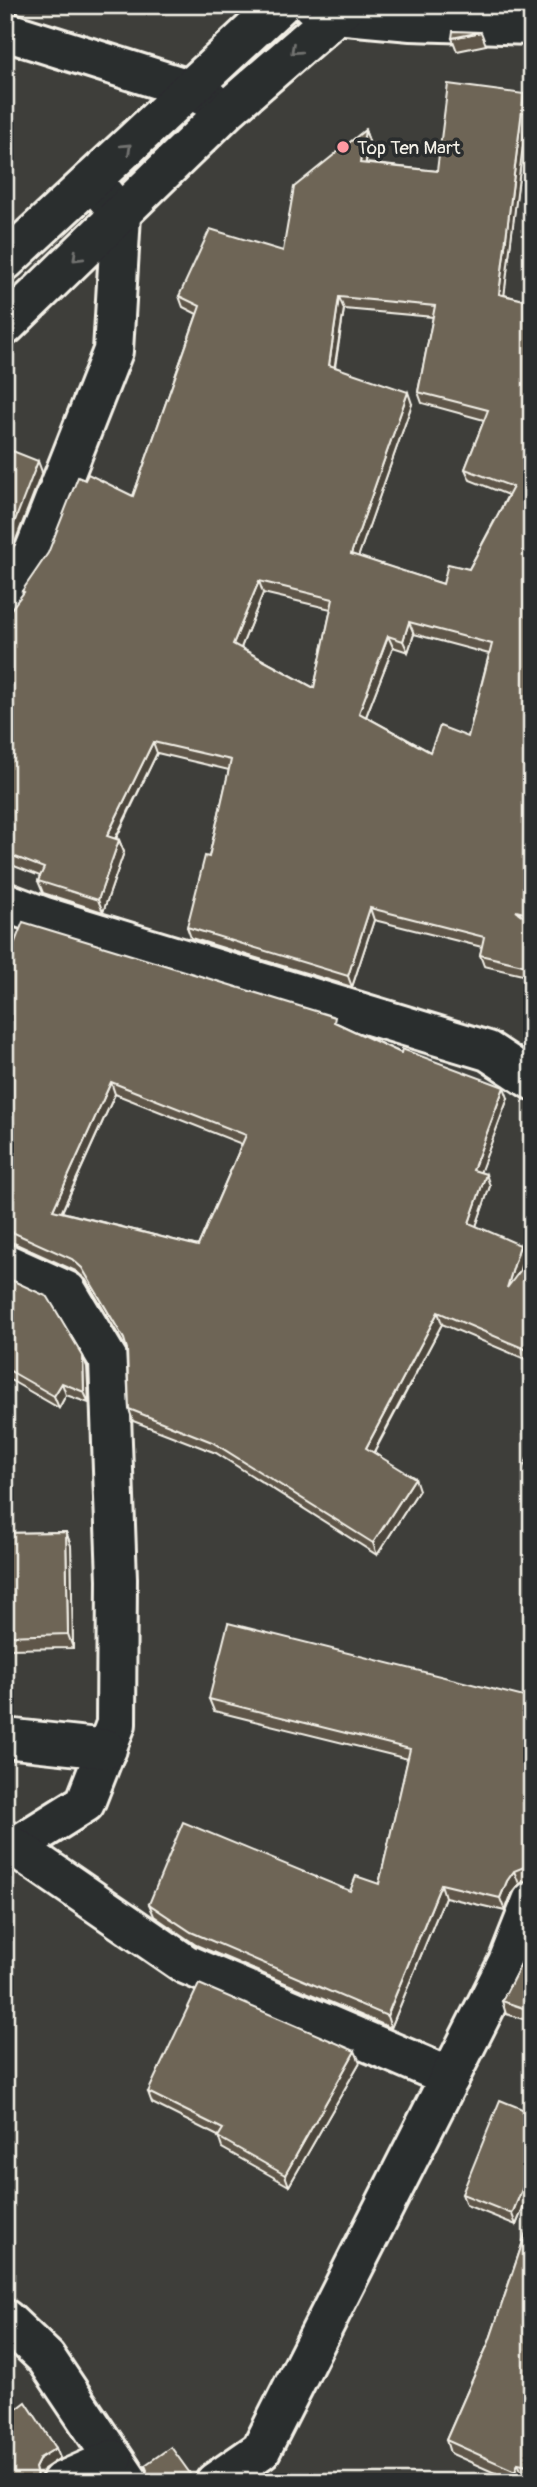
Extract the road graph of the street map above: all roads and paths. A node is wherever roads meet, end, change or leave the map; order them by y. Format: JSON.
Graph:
{"nodes":[{"id":1,"x":280,"y":5,"type":"edge"},
{"id":2,"x":331,"y":8,"type":"edge"},
{"id":3,"x":532,"y":25,"type":"edge"},
{"id":4,"x":5,"y":31,"type":"edge"},
{"id":5,"x":189,"y":89,"type":"junction"},
{"id":6,"x":228,"y":109,"type":"junction"},
{"id":7,"x":92,"y":180,"type":"junction"},
{"id":8,"x":121,"y":215,"type":"junction"},
{"id":9,"x":5,"y":261,"type":"edge"},
{"id":10,"x":5,"y":326,"type":"edge"},
{"id":11,"x":5,"y":594,"type":"edge"},
{"id":12,"x":5,"y":902,"type":"edge"},
{"id":13,"x":532,"y":1080,"type":"edge"},
{"id":14,"x":5,"y":1263,"type":"edge"},
{"id":15,"x":5,"y":1738,"type":"edge"},
{"id":16,"x":107,"y":1749,"type":"junction"},
{"id":17,"x":10,"y":1850,"type":"edge"},
{"id":18,"x":532,"y":1901,"type":"edge"},
{"id":19,"x":450,"y":2077,"type":"junction"},
{"id":20,"x":5,"y":2319,"type":"edge"},
{"id":21,"x":121,"y":2470,"type":"edge"},
{"id":22,"x":61,"y":2482,"type":"edge"},
{"id":23,"x":215,"y":2482,"type":"edge"}],
"edges":[{"from":1,"to":5,"type":"street"},
{"from":2,"to":3,"type":"street"},
{"from":2,"to":6,"type":"street","one_way":true},
{"from":4,"to":5,"type":"street"},
{"from":5,"to":6,"type":"street"},
{"from":7,"to":5,"type":"street","one_way":true},
{"from":6,"to":8,"type":"street"},
{"from":7,"to":8,"type":"street"},
{"from":7,"to":9,"type":"street"},
{"from":8,"to":10,"type":"street","one_way":true},
{"from":8,"to":11,"type":"street"},
{"from":12,"to":13,"type":"street"},
{"from":14,"to":16,"type":"street"},
{"from":15,"to":16,"type":"street"},
{"from":16,"to":17,"type":"street"},
{"from":17,"to":19,"type":"street"},
{"from":18,"to":19,"type":"street"},
{"from":19,"to":23,"type":"street"},
{"from":20,"to":21,"type":"street"},
{"from":21,"to":22,"type":"street"}]}
